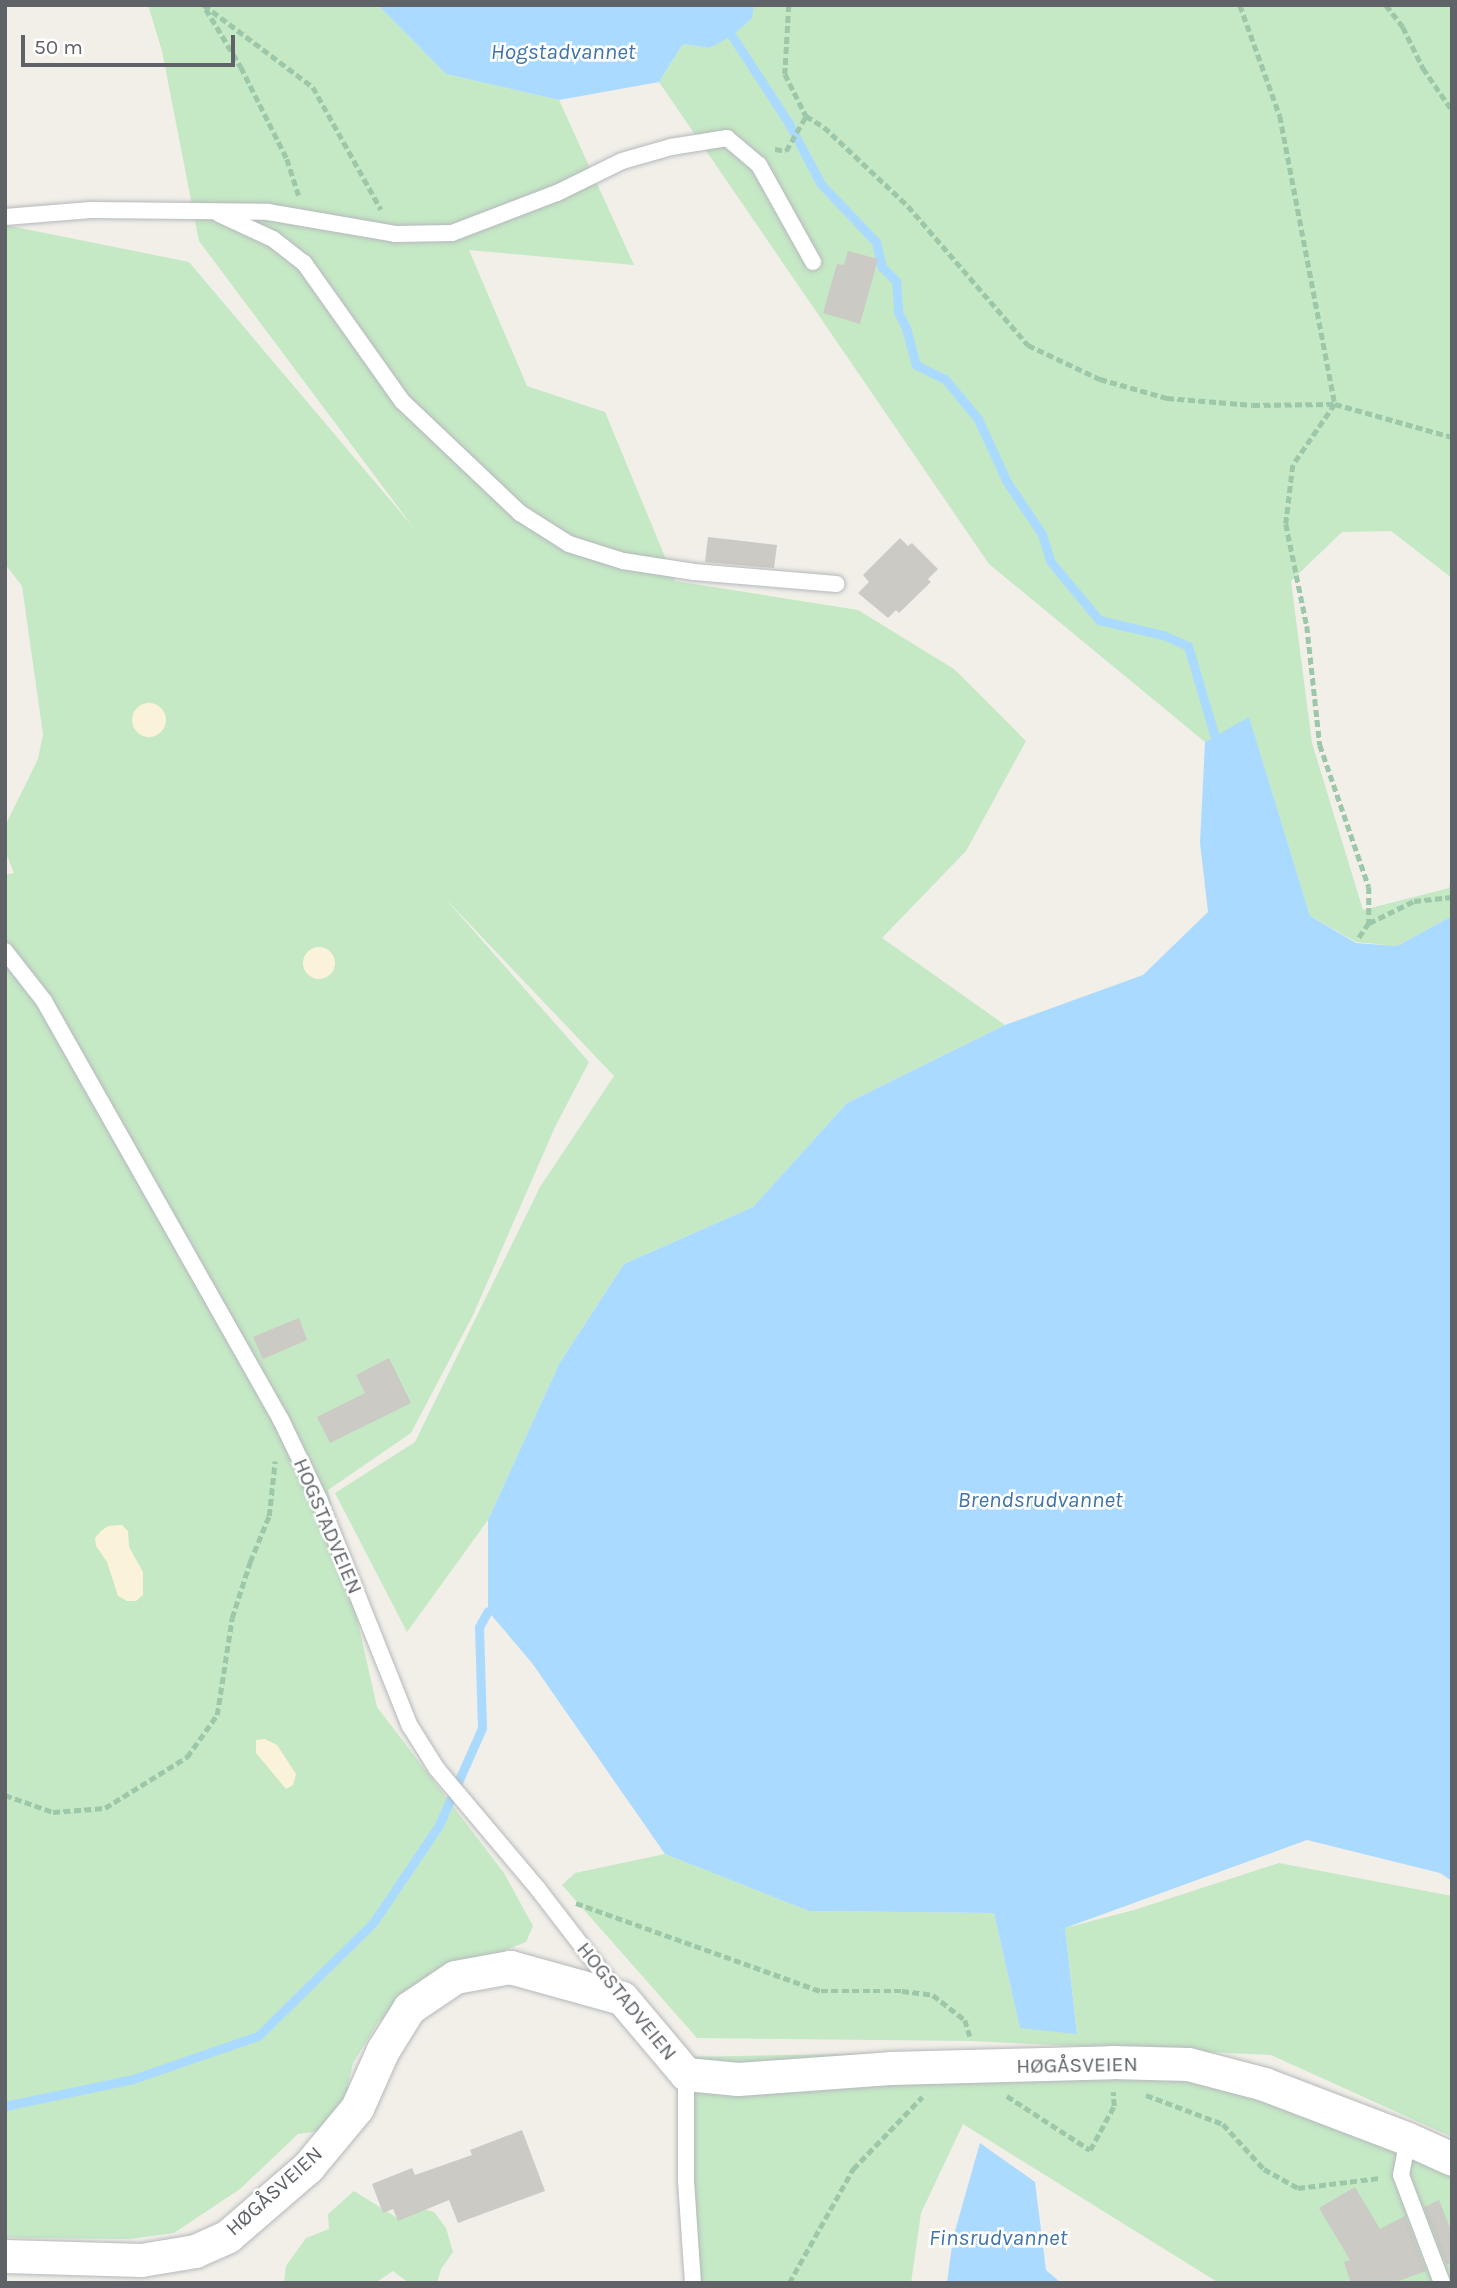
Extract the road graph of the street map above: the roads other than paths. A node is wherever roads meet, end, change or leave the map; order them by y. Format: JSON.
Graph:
{"nodes":[{"id":1,"x":214,"y":212,"type":"junction"},
{"id":2,"x":5,"y":217,"type":"edge"},
{"id":3,"x":813,"y":262,"type":"dead end"},
{"id":4,"x":836,"y":584,"type":"dead end"},
{"id":5,"x":5,"y":951,"type":"edge"},
{"id":6,"x":622,"y":1998,"type":"junction"},
{"id":7,"x":686,"y":2074,"type":"junction"},
{"id":8,"x":1408,"y":2139,"type":"junction"},
{"id":9,"x":1452,"y":2159,"type":"edge"},
{"id":10,"x":5,"y":2256,"type":"edge"},
{"id":11,"x":694,"y":2283,"type":"edge"},
{"id":12,"x":1442,"y":2283,"type":"edge"}],
"edges":[{"from":1,"to":2,"type":"lane"},
{"from":1,"to":3,"type":"lane"},
{"from":1,"to":4,"type":"lane"},
{"from":5,"to":6,"type":"lane","name":"HOGSTADVEIEN"},
{"from":6,"to":7,"type":"street","name":"HOGSTADVEIEN"},
{"from":6,"to":10,"type":"street","name":"HØGÅSVEIEN"},
{"from":7,"to":8,"type":"street","name":"HØGÅSVEIEN"},
{"from":7,"to":11,"type":"lane"},
{"from":8,"to":9,"type":"street","name":"HØGÅSVEIEN"},
{"from":8,"to":12,"type":"lane"}]}
